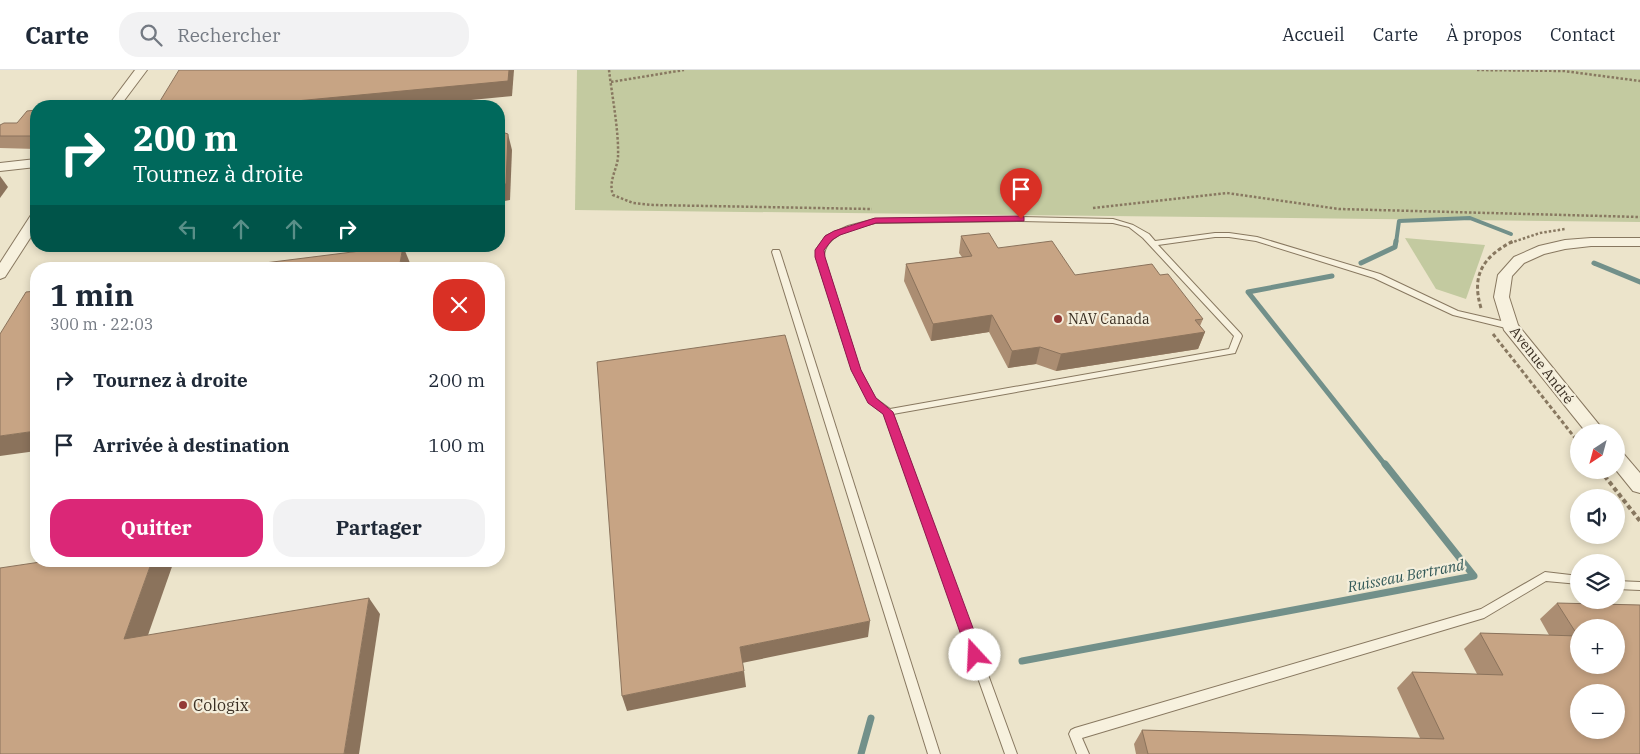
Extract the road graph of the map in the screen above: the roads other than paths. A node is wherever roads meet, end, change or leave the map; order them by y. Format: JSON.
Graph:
{"nodes":[{"id":1,"x":141,"y":70,"type":"edge"},
{"id":2,"x":118,"y":100,"type":"edge"},
{"id":3,"x":30,"y":164,"type":"edge"},
{"id":4,"x":0,"y":167,"type":"edge"},
{"id":5,"x":30,"y":227,"type":"edge"},
{"id":6,"x":1640,"y":242,"type":"edge"},
{"id":7,"x":1152,"y":244,"type":"junction"},
{"id":8,"x":776,"y":252,"type":"dead end"},
{"id":9,"x":0,"y":274,"type":"edge"},
{"id":10,"x":1510,"y":326,"type":"junction"},
{"id":11,"x":888,"y":412,"type":"junction"},
{"id":12,"x":1590,"y":424,"type":"edge"},
{"id":13,"x":1625,"y":468,"type":"edge"},
{"id":14,"x":1640,"y":486,"type":"edge"},
{"id":15,"x":1570,"y":579,"type":"edge"},
{"id":16,"x":1625,"y":585,"type":"edge"},
{"id":17,"x":1640,"y":586,"type":"edge"},
{"id":18,"x":934,"y":754,"type":"edge"},
{"id":19,"x":1011,"y":754,"type":"edge"},
{"id":20,"x":1083,"y":754,"type":"edge"}],
"edges":[{"from":1,"to":2,"type":"street"},
{"from":3,"to":4,"type":"street"},
{"from":5,"to":9,"type":"street"},
{"from":6,"to":10,"type":"street","name":"Avenue André"},
{"from":7,"to":10,"type":"lane"},
{"from":7,"to":11,"type":"lane"},
{"from":7,"to":11,"type":"lane"},
{"from":8,"to":18,"type":"lane"},
{"from":10,"to":12,"type":"street","name":"Avenue André"},
{"from":11,"to":19,"type":"lane"},
{"from":13,"to":14,"type":"street"},
{"from":15,"to":20,"type":"lane"},
{"from":16,"to":17,"type":"lane"}]}
